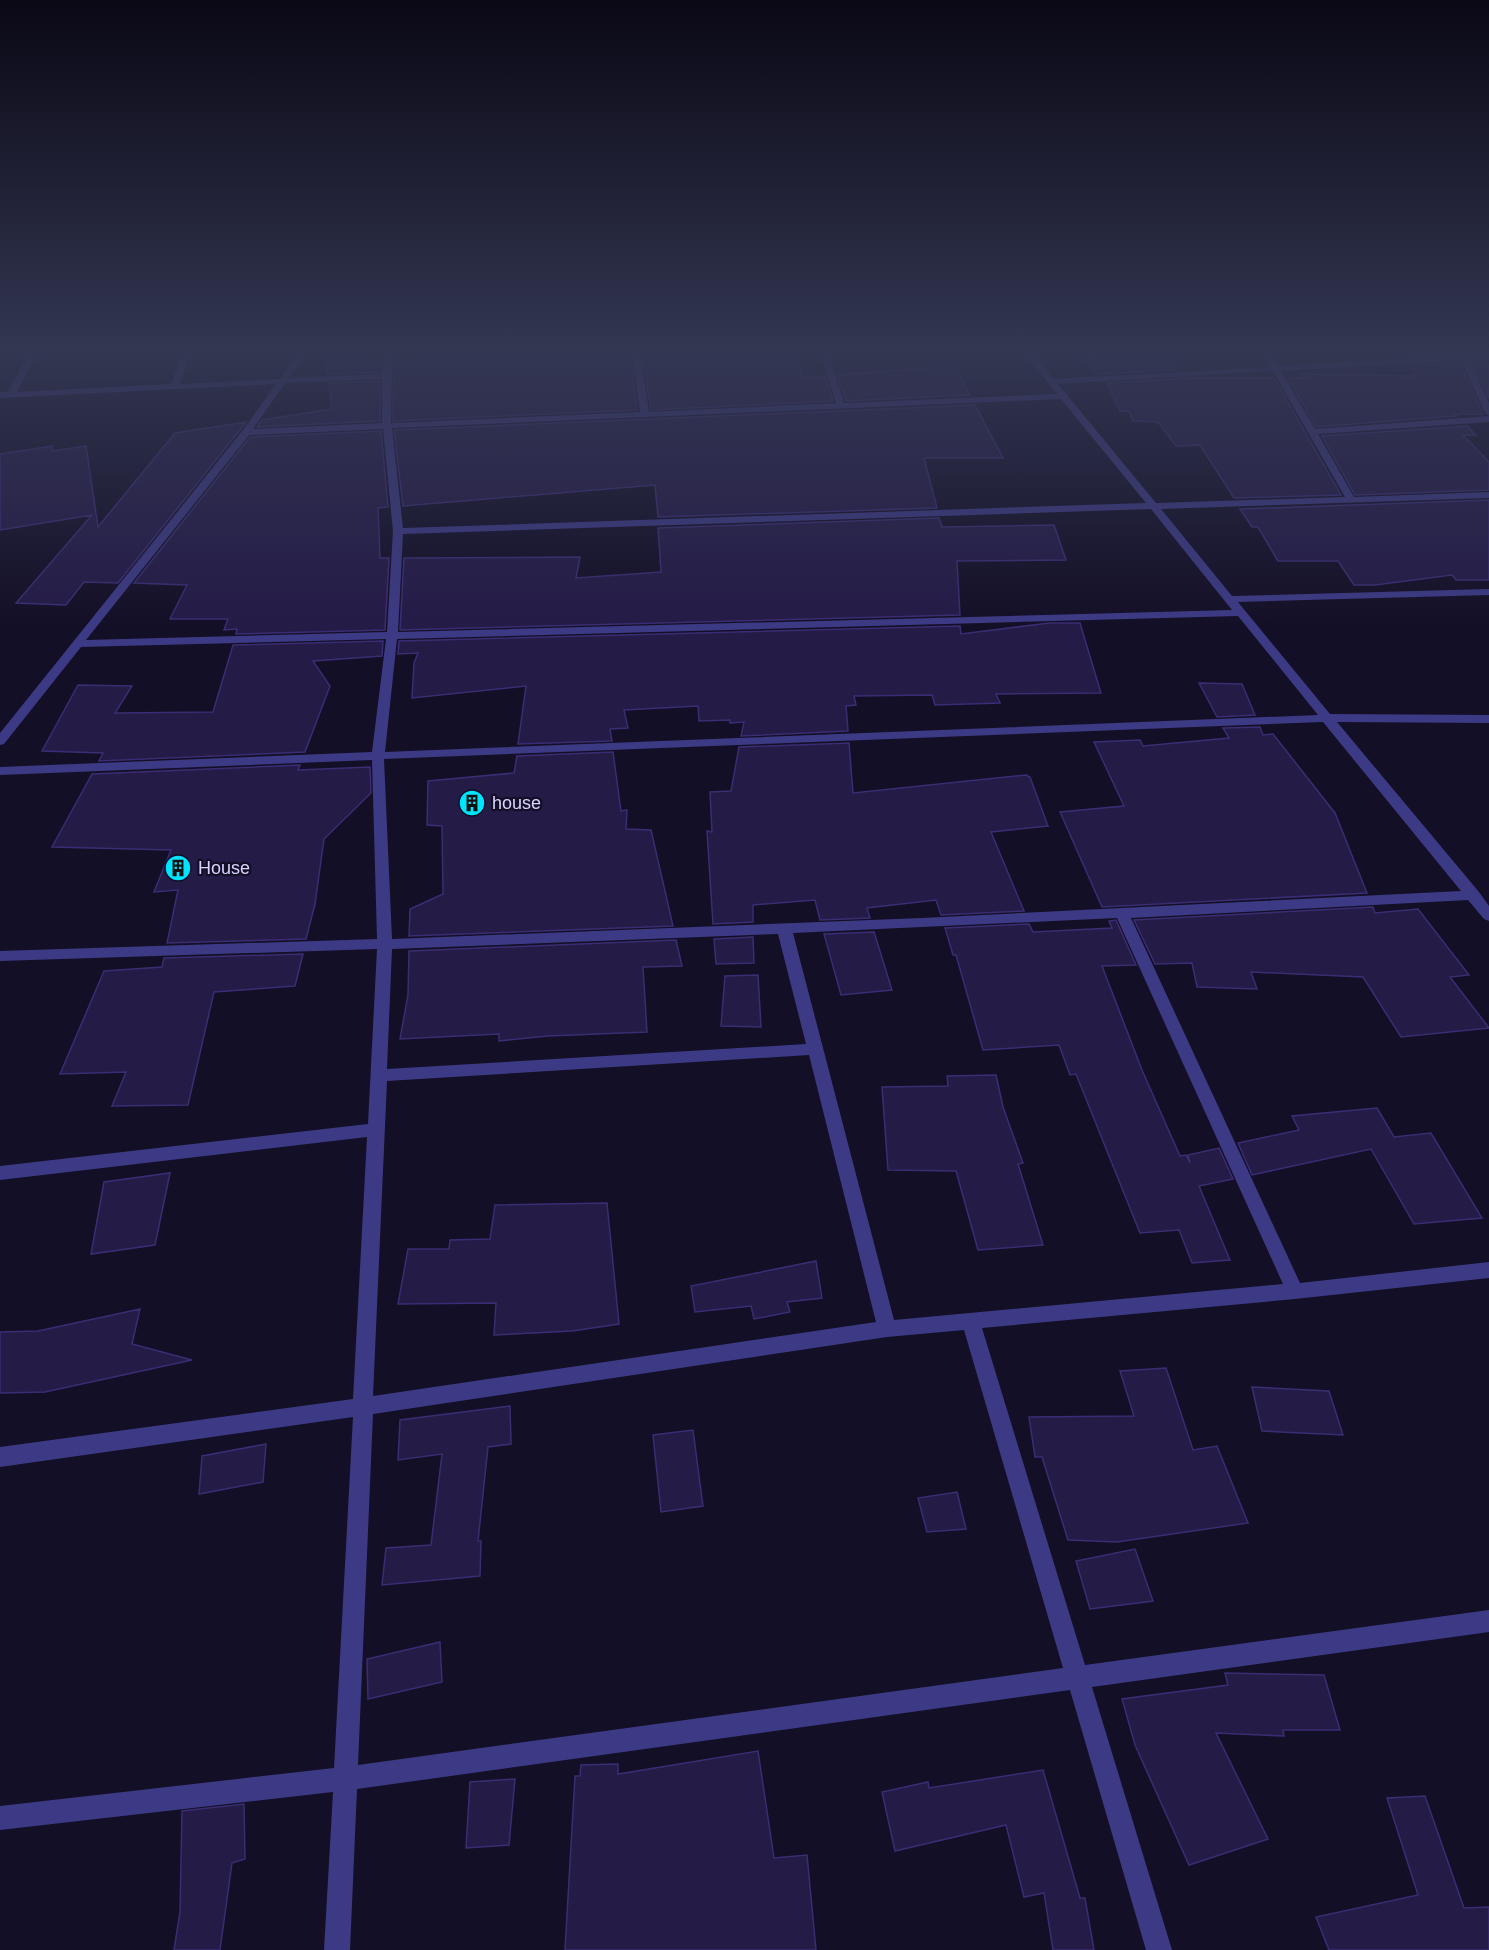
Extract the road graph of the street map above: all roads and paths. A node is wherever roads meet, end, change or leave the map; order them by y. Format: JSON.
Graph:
{"nodes":[{"id":1,"x":236,"y":444,"type":"edge"},
{"id":2,"x":389,"y":444,"type":"edge"},
{"id":3,"x":1102,"y":444,"type":"edge"},
{"id":4,"x":1321,"y":444,"type":"edge"},
{"id":5,"x":1489,"y":495,"type":"edge"},
{"id":6,"x":1351,"y":499,"type":"junction"},
{"id":7,"x":1151,"y":505,"type":"junction"},
{"id":8,"x":398,"y":531,"type":"junction"},
{"id":9,"x":1489,"y":592,"type":"edge"},
{"id":10,"x":1227,"y":599,"type":"junction"},
{"id":11,"x":1240,"y":614,"type":"junction"},
{"id":12,"x":392,"y":637,"type":"junction"},
{"id":13,"x":75,"y":644,"type":"junction"},
{"id":14,"x":1326,"y":718,"type":"junction"},
{"id":15,"x":1489,"y":719,"type":"edge"},
{"id":16,"x":0,"y":741,"type":"edge"},
{"id":17,"x":378,"y":758,"type":"junction"},
{"id":18,"x":0,"y":771,"type":"edge"},
{"id":19,"x":1474,"y":895,"type":"junction"},
{"id":20,"x":1122,"y":914,"type":"junction"},
{"id":21,"x":1489,"y":916,"type":"edge"},
{"id":22,"x":784,"y":927,"type":"junction"},
{"id":23,"x":385,"y":946,"type":"junction"},
{"id":24,"x":0,"y":956,"type":"edge"},
{"id":25,"x":816,"y":1049,"type":"junction"},
{"id":26,"x":379,"y":1075,"type":"junction"},
{"id":27,"x":376,"y":1130,"type":"junction"},
{"id":28,"x":0,"y":1173,"type":"edge"},
{"id":29,"x":1489,"y":1269,"type":"edge"},
{"id":30,"x":1295,"y":1291,"type":"junction"},
{"id":31,"x":970,"y":1320,"type":"junction"},
{"id":32,"x":887,"y":1329,"type":"junction"},
{"id":33,"x":362,"y":1407,"type":"junction"},
{"id":34,"x":0,"y":1456,"type":"edge"},
{"id":35,"x":1489,"y":1621,"type":"edge"},
{"id":36,"x":1076,"y":1677,"type":"junction"},
{"id":37,"x":345,"y":1779,"type":"junction"},
{"id":38,"x":0,"y":1818,"type":"edge"},
{"id":39,"x":337,"y":1950,"type":"edge"},
{"id":40,"x":1159,"y":1950,"type":"edge"}],
"edges":[{"from":1,"to":13,"type":"street"},
{"from":2,"to":8,"type":"street"},
{"from":3,"to":7,"type":"street"},
{"from":4,"to":6,"type":"street"},
{"from":5,"to":6,"type":"street"},
{"from":6,"to":7,"type":"street"},
{"from":7,"to":8,"type":"street"},
{"from":7,"to":10,"type":"street"},
{"from":8,"to":12,"type":"street"},
{"from":9,"to":10,"type":"street"},
{"from":10,"to":11,"type":"street"},
{"from":11,"to":12,"type":"street"},
{"from":11,"to":14,"type":"street"},
{"from":12,"to":13,"type":"street"},
{"from":12,"to":17,"type":"street"},
{"from":13,"to":16,"type":"street"},
{"from":14,"to":15,"type":"street"},
{"from":14,"to":17,"type":"street"},
{"from":14,"to":19,"type":"street"},
{"from":17,"to":18,"type":"street"},
{"from":17,"to":23,"type":"street"},
{"from":19,"to":20,"type":"street"},
{"from":19,"to":21,"type":"street"},
{"from":20,"to":22,"type":"street"},
{"from":20,"to":30,"type":"street"},
{"from":22,"to":23,"type":"street"},
{"from":22,"to":25,"type":"street"},
{"from":23,"to":24,"type":"street"},
{"from":23,"to":26,"type":"street"},
{"from":25,"to":26,"type":"street"},
{"from":25,"to":32,"type":"street"},
{"from":26,"to":27,"type":"street"},
{"from":27,"to":28,"type":"street"},
{"from":27,"to":33,"type":"street"},
{"from":29,"to":30,"type":"street"},
{"from":30,"to":31,"type":"street"},
{"from":31,"to":32,"type":"street"},
{"from":31,"to":36,"type":"street"},
{"from":32,"to":33,"type":"street"},
{"from":33,"to":34,"type":"street"},
{"from":33,"to":37,"type":"street"},
{"from":35,"to":36,"type":"street"},
{"from":36,"to":37,"type":"street"},
{"from":36,"to":40,"type":"street"},
{"from":37,"to":38,"type":"street"},
{"from":37,"to":39,"type":"street"}]}
